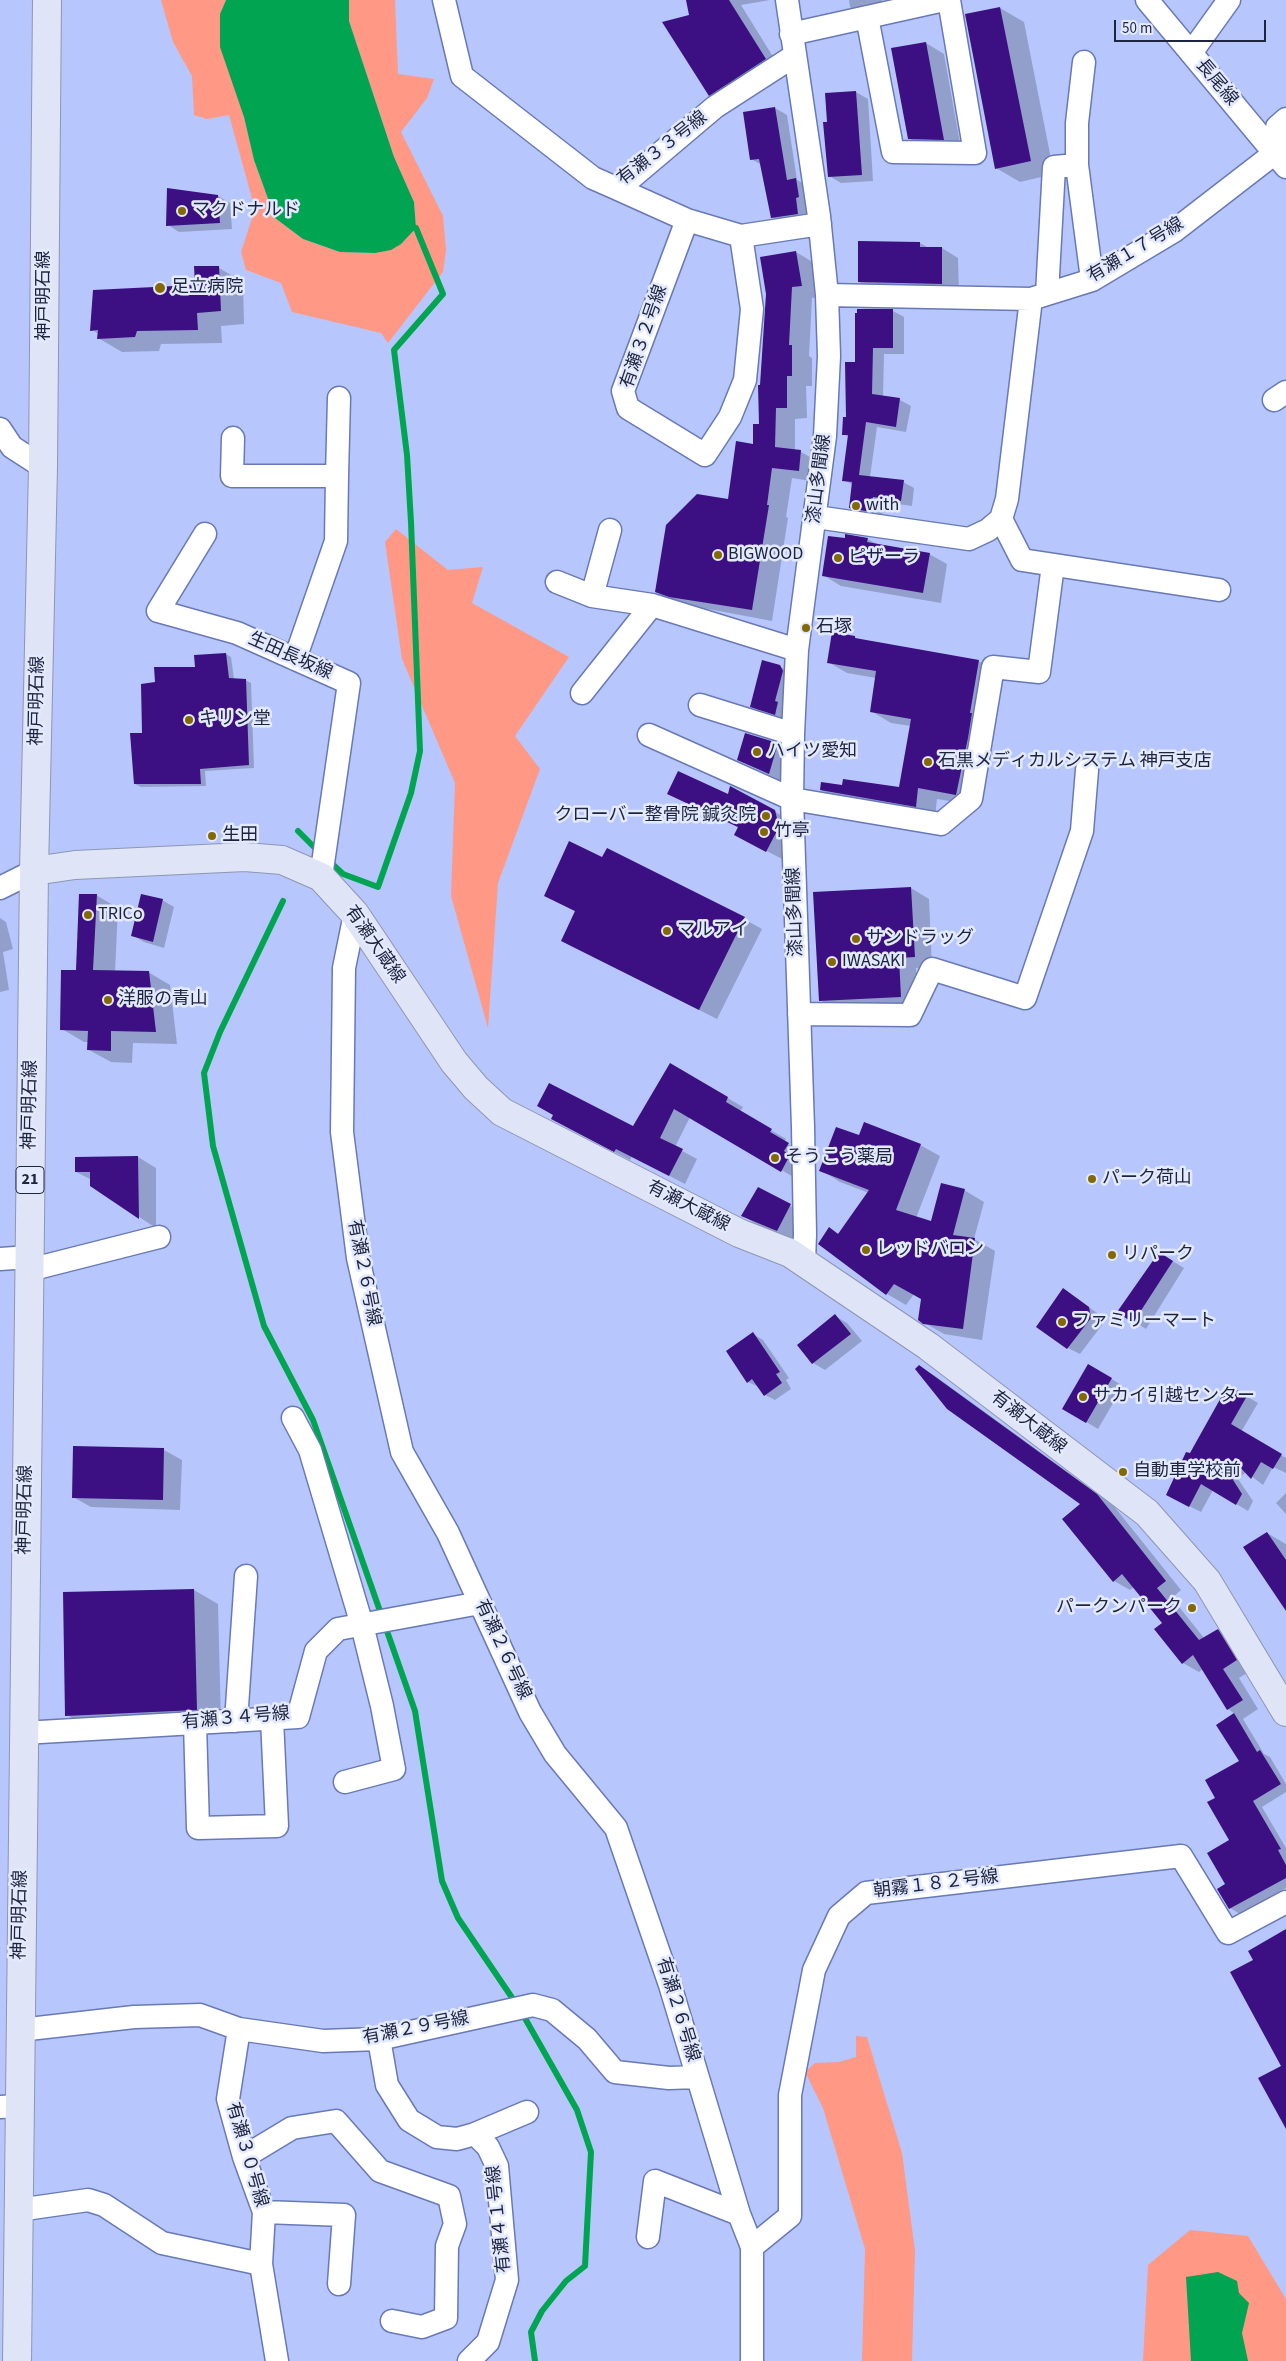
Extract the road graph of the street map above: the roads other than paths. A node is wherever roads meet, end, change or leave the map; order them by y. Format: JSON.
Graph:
{"nodes":[{"id":1,"x":47,"y":0,"type":"edge"},
{"id":2,"x":444,"y":0,"type":"edge"},
{"id":3,"x":787,"y":0,"type":"edge"},
{"id":4,"x":944,"y":0,"type":"edge"},
{"id":5,"x":949,"y":0,"type":"edge"},
{"id":6,"x":1147,"y":0,"type":"edge"},
{"id":7,"x":1230,"y":0,"type":"edge"},
{"id":8,"x":867,"y":17,"type":"junction"},
{"id":9,"x":792,"y":45,"type":"junction"},
{"id":10,"x":1191,"y":54,"type":"junction"},
{"id":11,"x":1084,"y":62,"type":"dead end"},
{"id":12,"x":1286,"y":119,"type":"edge"},
{"id":13,"x":1280,"y":160,"type":"edge"},
{"id":14,"x":1077,"y":165,"type":"junction"},
{"id":15,"x":618,"y":189,"type":"junction"},
{"id":16,"x":687,"y":220,"type":"junction"},
{"id":17,"x":820,"y":224,"type":"junction"},
{"id":18,"x":742,"y":236,"type":"junction"},
{"id":19,"x":1092,"y":279,"type":"junction"},
{"id":20,"x":827,"y":295,"type":"junction"},
{"id":21,"x":1039,"y":297,"type":"junction"},
{"id":22,"x":339,"y":398,"type":"dead end"},
{"id":23,"x":0,"y":429,"type":"edge"},
{"id":24,"x":232,"y":438,"type":"dead end"},
{"id":25,"x":44,"y":467,"type":"junction"},
{"id":26,"x":337,"y":476,"type":"junction"},
{"id":27,"x":816,"y":517,"type":"junction"},
{"id":28,"x":1001,"y":519,"type":"junction"},
{"id":29,"x":610,"y":530,"type":"dead end"},
{"id":30,"x":205,"y":534,"type":"dead end"},
{"id":31,"x":1052,"y":565,"type":"junction"},
{"id":32,"x":557,"y":582,"type":"dead end"},
{"id":33,"x":1220,"y":590,"type":"dead end"},
{"id":34,"x":592,"y":596,"type":"junction"},
{"id":35,"x":652,"y":605,"type":"junction"},
{"id":36,"x":797,"y":650,"type":"junction"},
{"id":37,"x":295,"y":659,"type":"junction"},
{"id":38,"x":582,"y":693,"type":"dead end"},
{"id":39,"x":700,"y":705,"type":"dead end"},
{"id":40,"x":793,"y":734,"type":"junction"},
{"id":41,"x":649,"y":735,"type":"dead end"},
{"id":42,"x":1087,"y":770,"type":"dead end"},
{"id":43,"x":792,"y":799,"type":"junction"},
{"id":44,"x":34,"y":871,"type":"junction"},
{"id":45,"x":320,"y":877,"type":"junction"},
{"id":46,"x":0,"y":888,"type":"edge"},
{"id":47,"x":355,"y":914,"type":"junction"},
{"id":48,"x":799,"y":1014,"type":"junction"},
{"id":49,"x":159,"y":1237,"type":"dead end"},
{"id":50,"x":0,"y":1259,"type":"edge"},
{"id":51,"x":804,"y":1262,"type":"junction"},
{"id":52,"x":29,"y":1264,"type":"junction"},
{"id":53,"x":293,"y":1418,"type":"dead end"},
{"id":54,"x":246,"y":1576,"type":"dead end"},
{"id":55,"x":480,"y":1603,"type":"junction"},
{"id":56,"x":366,"y":1624,"type":"junction"},
{"id":57,"x":1286,"y":1712,"type":"edge"},
{"id":58,"x":272,"y":1718,"type":"junction"},
{"id":59,"x":236,"y":1721,"type":"junction"},
{"id":60,"x":195,"y":1723,"type":"junction"},
{"id":61,"x":23,"y":1733,"type":"junction"},
{"id":62,"x":345,"y":1782,"type":"dead end"},
{"id":63,"x":1286,"y":1902,"type":"edge"},
{"id":64,"x":239,"y":2028,"type":"junction"},
{"id":65,"x":20,"y":2030,"type":"junction"},
{"id":66,"x":379,"y":2039,"type":"junction"},
{"id":67,"x":697,"y":2077,"type":"junction"},
{"id":68,"x":10,"y":2106,"type":"edge"},
{"id":69,"x":527,"y":2112,"type":"dead end"},
{"id":70,"x":475,"y":2134,"type":"junction"},
{"id":71,"x":244,"y":2157,"type":"junction"},
{"id":72,"x":18,"y":2210,"type":"junction"},
{"id":73,"x":264,"y":2212,"type":"junction"},
{"id":74,"x":739,"y":2214,"type":"junction"},
{"id":75,"x":648,"y":2236,"type":"dead end"},
{"id":76,"x":752,"y":2247,"type":"junction"},
{"id":77,"x":261,"y":2264,"type":"junction"},
{"id":78,"x":340,"y":2284,"type":"dead end"},
{"id":79,"x":392,"y":2321,"type":"dead end"},
{"id":80,"x":17,"y":2361,"type":"edge"},
{"id":81,"x":277,"y":2361,"type":"edge"},
{"id":82,"x":470,"y":2361,"type":"edge"},
{"id":83,"x":752,"y":2361,"type":"edge"}],
"edges":[{"from":1,"to":25,"type":"main road","name":"神戸明石線","number":"21"},
{"from":2,"to":15,"type":"street","name":"有瀬３３号線"},
{"from":3,"to":9,"type":"street","name":"漆山多聞線"},
{"from":4,"to":8,"type":"street"},
{"from":5,"to":8,"type":"street"},
{"from":6,"to":10,"type":"street","name":"長尾線"},
{"from":7,"to":10,"type":"street"},
{"from":8,"to":9,"type":"street"},
{"from":9,"to":15,"type":"street","name":"有瀬３３号線"},
{"from":9,"to":17,"type":"street","name":"漆山多聞線"},
{"from":10,"to":13,"type":"street","name":"長尾線"},
{"from":11,"to":14,"type":"street"},
{"from":12,"to":13,"type":"street"},
{"from":13,"to":19,"type":"street","name":"有瀬１７号線"},
{"from":14,"to":19,"type":"street"},
{"from":14,"to":21,"type":"street"},
{"from":15,"to":16,"type":"street"},
{"from":16,"to":18,"type":"street"},
{"from":16,"to":18,"type":"street","name":"有瀬３２号線"},
{"from":17,"to":18,"type":"street"},
{"from":17,"to":20,"type":"street","name":"漆山多聞線"},
{"from":19,"to":21,"type":"street","name":"有瀬１７号線"},
{"from":20,"to":21,"type":"street","name":"有瀬１７号線"},
{"from":20,"to":27,"type":"street","name":"漆山多聞線"},
{"from":21,"to":28,"type":"street"},
{"from":22,"to":26,"type":"street"},
{"from":23,"to":25,"type":"street"},
{"from":24,"to":26,"type":"street"},
{"from":25,"to":44,"type":"main road","name":"神戸明石線","number":"21"},
{"from":26,"to":37,"type":"street"},
{"from":27,"to":28,"type":"street"},
{"from":27,"to":36,"type":"street","name":"漆山多聞線"},
{"from":28,"to":31,"type":"street"},
{"from":29,"to":34,"type":"street"},
{"from":30,"to":37,"type":"street","name":"生田長坂線"},
{"from":31,"to":33,"type":"street"},
{"from":31,"to":43,"type":"street"},
{"from":32,"to":34,"type":"street"},
{"from":34,"to":35,"type":"street"},
{"from":35,"to":36,"type":"street"},
{"from":35,"to":38,"type":"street"},
{"from":36,"to":40,"type":"street","name":"漆山多聞線"},
{"from":37,"to":45,"type":"street","name":"生田長坂線"},
{"from":39,"to":40,"type":"street"},
{"from":40,"to":43,"type":"street","name":"漆山多聞線"},
{"from":41,"to":43,"type":"street"},
{"from":42,"to":48,"type":"street"},
{"from":43,"to":48,"type":"street","name":"漆山多聞線"},
{"from":44,"to":45,"type":"main road","name":"有瀬大蔵線"},
{"from":44,"to":46,"type":"street"},
{"from":44,"to":52,"type":"main road","name":"神戸明石線","number":"21"},
{"from":45,"to":47,"type":"main road","name":"有瀬大蔵線"},
{"from":47,"to":51,"type":"main road","name":"有瀬大蔵線"},
{"from":47,"to":55,"type":"street","name":"有瀬２６号線"},
{"from":48,"to":51,"type":"street","name":"漆山多聞線"},
{"from":49,"to":52,"type":"street"},
{"from":50,"to":52,"type":"street"},
{"from":51,"to":57,"type":"main road","name":"有瀬大蔵線"},
{"from":52,"to":61,"type":"main road","name":"神戸明石線","number":"21"},
{"from":53,"to":56,"type":"street"},
{"from":54,"to":59,"type":"street"},
{"from":55,"to":56,"type":"street","name":"有瀬３４号線"},
{"from":55,"to":67,"type":"street","name":"有瀬２６号線"},
{"from":56,"to":58,"type":"street","name":"有瀬３４号線"},
{"from":56,"to":62,"type":"street"},
{"from":58,"to":59,"type":"street","name":"有瀬３４号線"},
{"from":58,"to":60,"type":"street"},
{"from":59,"to":60,"type":"street","name":"有瀬３４号線"},
{"from":60,"to":61,"type":"street","name":"有瀬３４号線"},
{"from":61,"to":65,"type":"main road","name":"神戸明石線","number":"21"},
{"from":63,"to":76,"type":"street","name":"朝霧１８２号線"},
{"from":64,"to":65,"type":"street","name":"有瀬２９号線"},
{"from":64,"to":66,"type":"street","name":"有瀬２９号線"},
{"from":64,"to":71,"type":"street","name":"有瀬３０号線"},
{"from":65,"to":68,"type":"main road","name":"神戸明石線","number":"21"},
{"from":66,"to":67,"type":"street","name":"有瀬２９号線"},
{"from":66,"to":70,"type":"street"},
{"from":67,"to":74,"type":"street","name":"有瀬２６号線"},
{"from":68,"to":72,"type":"main road","name":"神戸明石線","number":"21"},
{"from":69,"to":70,"type":"street"},
{"from":70,"to":82,"type":"street","name":"有瀬４１号線"},
{"from":71,"to":73,"type":"street","name":"有瀬３０号線"},
{"from":71,"to":79,"type":"street"},
{"from":72,"to":77,"type":"street"},
{"from":72,"to":80,"type":"main road","name":"神戸明石線","number":"21"},
{"from":73,"to":77,"type":"street","name":"有瀬３０号線"},
{"from":73,"to":78,"type":"street"},
{"from":74,"to":75,"type":"street"},
{"from":74,"to":76,"type":"street","name":"有瀬２６号線"},
{"from":76,"to":83,"type":"street","name":"有瀬２６号線"},
{"from":77,"to":81,"type":"street","name":"有瀬３０号線"}]}
